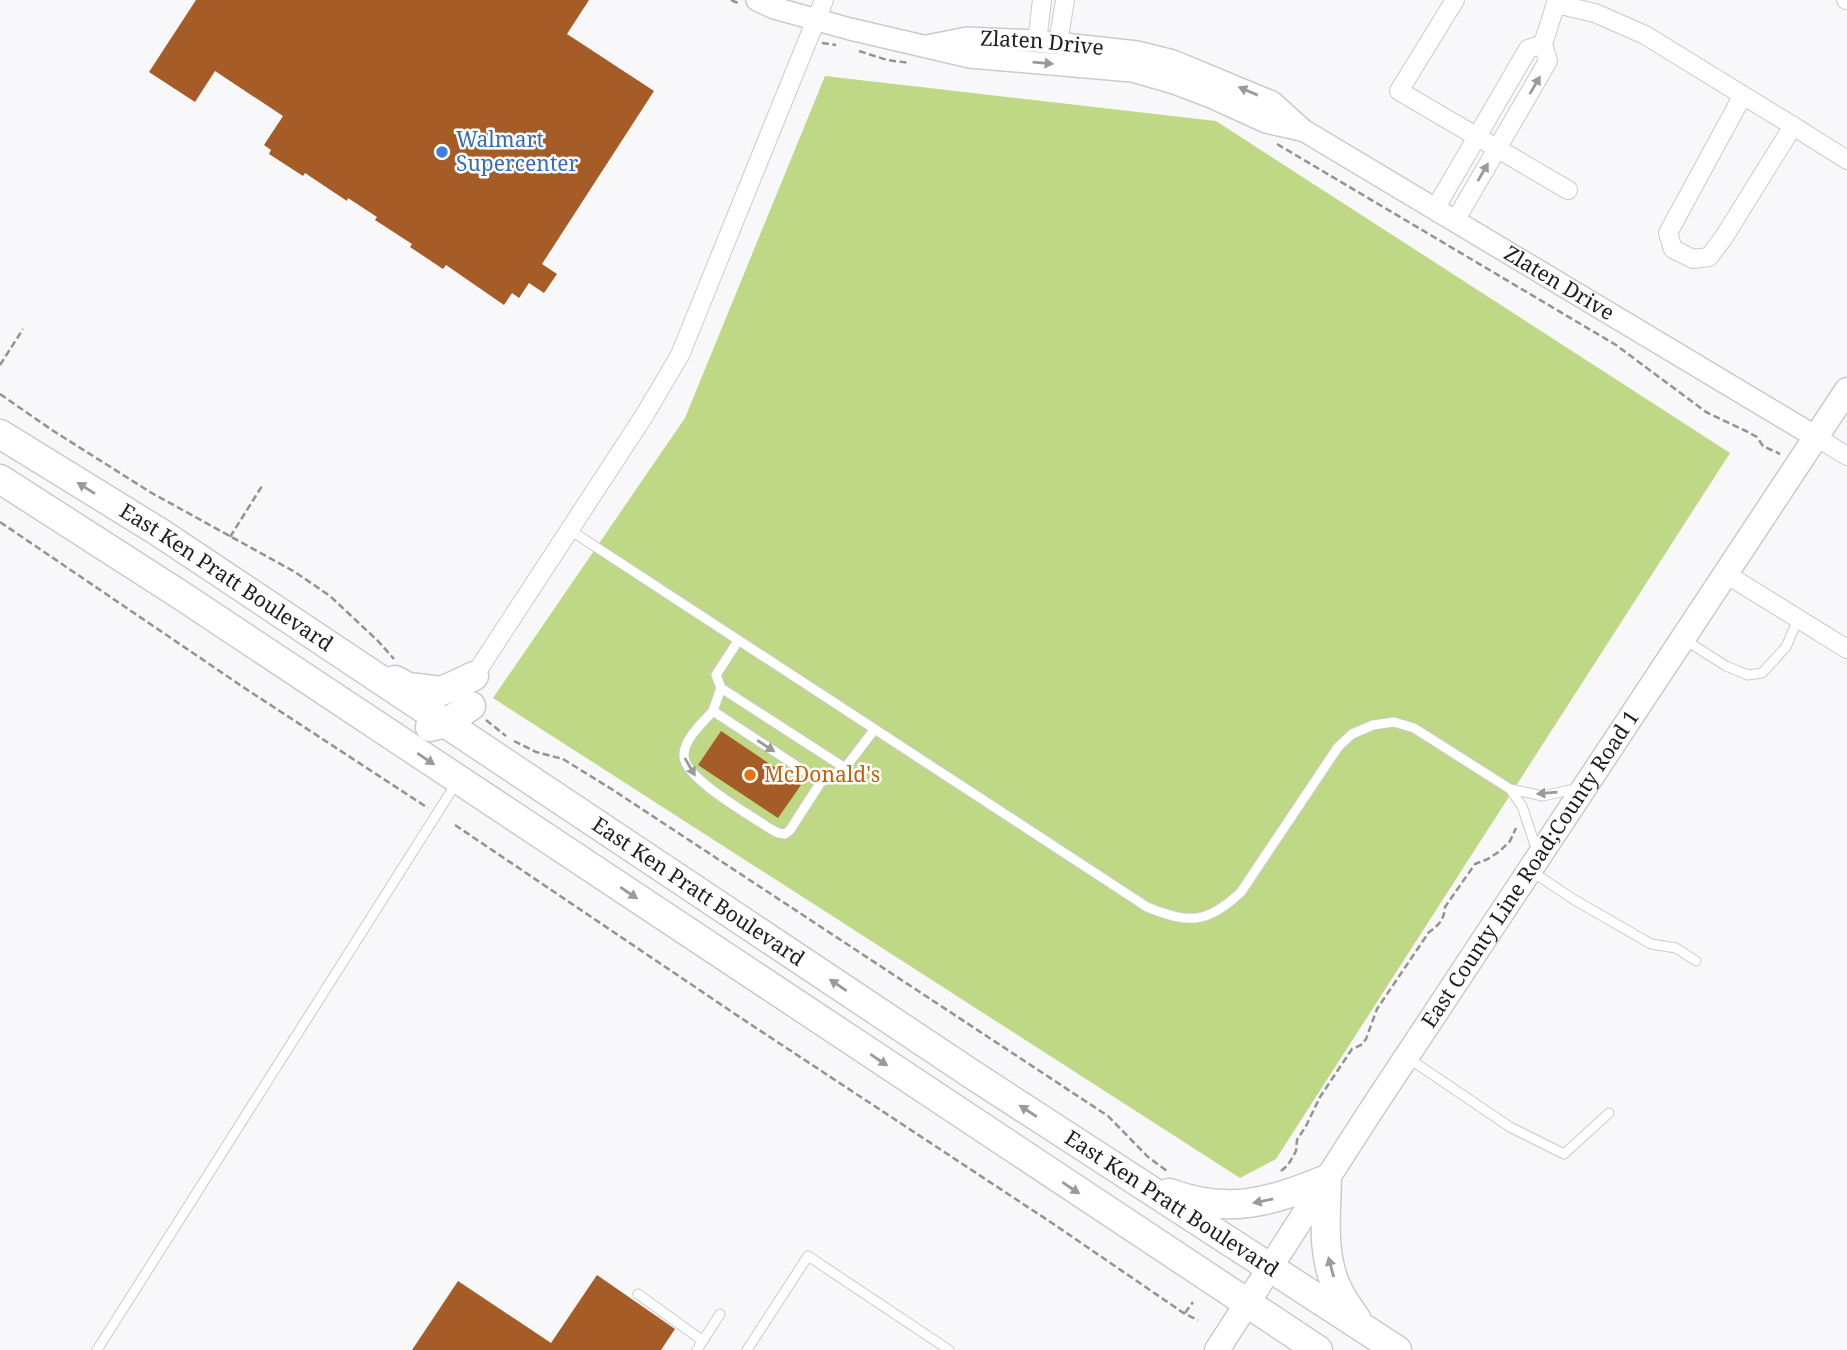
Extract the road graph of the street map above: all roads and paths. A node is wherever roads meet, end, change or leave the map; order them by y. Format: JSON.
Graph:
{"nodes":[{"id":1,"x":731,"y":0,"type":"edge"},
{"id":2,"x":792,"y":0,"type":"edge"},
{"id":3,"x":1042,"y":0,"type":"edge"},
{"id":4,"x":1065,"y":0,"type":"edge"},
{"id":5,"x":1455,"y":0,"type":"edge"},
{"id":6,"x":1556,"y":2,"type":"edge"},
{"id":7,"x":751,"y":3,"type":"edge"},
{"id":8,"x":816,"y":19,"type":"edge"},
{"id":9,"x":1037,"y":41,"type":"junction"},
{"id":10,"x":1058,"y":43,"type":"junction"},
{"id":11,"x":1543,"y":44,"type":"junction"},
{"id":12,"x":837,"y":45,"type":"dead end"},
{"id":13,"x":927,"y":46,"type":"junction"},
{"id":14,"x":855,"y":50,"type":"dead end"},
{"id":15,"x":914,"y":64,"type":"dead end"},
{"id":16,"x":1743,"y":95,"type":"junction"},
{"id":17,"x":1491,"y":113,"type":"junction"},
{"id":18,"x":1511,"y":123,"type":"junction"},
{"id":19,"x":1793,"y":126,"type":"junction"},
{"id":20,"x":1303,"y":130,"type":"junction"},
{"id":21,"x":1478,"y":136,"type":"junction"},
{"id":22,"x":1274,"y":142,"type":"dead end"},
{"id":23,"x":1497,"y":148,"type":"junction"},
{"id":24,"x":1847,"y":160,"type":"edge"},
{"id":25,"x":1568,"y":190,"type":"dead end"},
{"id":26,"x":1435,"y":209,"type":"junction"},
{"id":27,"x":1455,"y":221,"type":"junction"},
{"id":28,"x":23,"y":329,"type":"dead end"},
{"id":29,"x":0,"y":365,"type":"edge"},
{"id":30,"x":1847,"y":390,"type":"edge"},
{"id":31,"x":0,"y":394,"type":"edge"},
{"id":32,"x":0,"y":434,"type":"edge"},
{"id":33,"x":1816,"y":437,"type":"junction"},
{"id":34,"x":1847,"y":456,"type":"edge"},
{"id":35,"x":1798,"y":464,"type":"junction"},
{"id":36,"x":0,"y":479,"type":"edge"},
{"id":37,"x":262,"y":486,"type":"dead end"},
{"id":38,"x":0,"y":522,"type":"edge"},
{"id":39,"x":66,"y":522,"type":"junction"},
{"id":40,"x":570,"y":530,"type":"junction"},
{"id":41,"x":230,"y":537,"type":"junction"},
{"id":42,"x":1726,"y":574,"type":"junction"},
{"id":43,"x":284,"y":616,"type":"junction"},
{"id":44,"x":1798,"y":619,"type":"junction"},
{"id":45,"x":1683,"y":638,"type":"junction"},
{"id":46,"x":738,"y":641,"type":"junction"},
{"id":47,"x":1847,"y":649,"type":"edge"},
{"id":48,"x":397,"y":663,"type":"dead end"},
{"id":49,"x":474,"y":676,"type":"junction"},
{"id":50,"x":721,"y":688,"type":"junction"},
{"id":51,"x":713,"y":710,"type":"junction"},
{"id":52,"x":477,"y":712,"type":"junction"},
{"id":53,"x":446,"y":723,"type":"junction"},
{"id":54,"x":874,"y":730,"type":"junction"},
{"id":55,"x":845,"y":768,"type":"junction"},
{"id":56,"x":458,"y":781,"type":"junction"},
{"id":57,"x":821,"y":782,"type":"junction"},
{"id":58,"x":1585,"y":787,"type":"junction"},
{"id":59,"x":1510,"y":789,"type":"junction"},
{"id":60,"x":428,"y":808,"type":"dead end"},
{"id":61,"x":593,"y":822,"type":"junction"},
{"id":62,"x":1516,"y":822,"type":"dead end"},
{"id":63,"x":455,"y":825,"type":"dead end"},
{"id":64,"x":1534,"y":864,"type":"junction"},
{"id":65,"x":1696,"y":961,"type":"dead end"},
{"id":66,"x":1406,"y":1057,"type":"junction"},
{"id":67,"x":1609,"y":1113,"type":"dead end"},
{"id":68,"x":1167,"y":1171,"type":"dead end"},
{"id":69,"x":1279,"y":1173,"type":"dead end"},
{"id":70,"x":1327,"y":1179,"type":"junction"},
{"id":71,"x":1136,"y":1181,"type":"junction"},
{"id":72,"x":1270,"y":1268,"type":"junction"},
{"id":73,"x":638,"y":1294,"type":"dead end"},
{"id":74,"x":1193,"y":1302,"type":"dead end"},
{"id":75,"x":1247,"y":1304,"type":"junction"},
{"id":76,"x":720,"y":1314,"type":"dead end"},
{"id":77,"x":1185,"y":1314,"type":"junction"},
{"id":78,"x":1198,"y":1320,"type":"dead end"},
{"id":79,"x":1362,"y":1327,"type":"junction"},
{"id":80,"x":700,"y":1346,"type":"edge"},
{"id":81,"x":97,"y":1350,"type":"edge"},
{"id":82,"x":747,"y":1350,"type":"edge"},
{"id":83,"x":949,"y":1350,"type":"edge"},
{"id":84,"x":1217,"y":1350,"type":"edge"},
{"id":85,"x":1318,"y":1350,"type":"edge"},
{"id":86,"x":1397,"y":1350,"type":"edge"}],
"edges":[{"from":1,"to":7,"type":"path"},
{"from":2,"to":8,"type":"street","name":"Zlaten Drive"},
{"from":3,"to":9,"type":"street"},
{"from":4,"to":10,"type":"street"},
{"from":5,"to":21,"type":"street"},
{"from":6,"to":11,"type":"street"},
{"from":6,"to":16,"type":"street"},
{"from":7,"to":8,"type":"street","name":"Zlaten Drive"},
{"from":8,"to":12,"type":"path"},
{"from":8,"to":13,"type":"street","name":"Zlaten Drive"},
{"from":8,"to":40,"type":"street"},
{"from":9,"to":10,"type":"street","name":"Zlaten Drive"},
{"from":9,"to":13,"type":"street","name":"Zlaten Drive"},
{"from":20,"to":10,"type":"street","name":"Zlaten Drive","one_way":true},
{"from":11,"to":17,"type":"street"},
{"from":18,"to":11,"type":"street","one_way":true},
{"from":13,"to":20,"type":"street","name":"Zlaten Drive","one_way":true},
{"from":14,"to":15,"type":"path"},
{"from":16,"to":19,"type":"street"},
{"from":16,"to":19,"type":"street"},
{"from":17,"to":18,"type":"street"},
{"from":17,"to":21,"type":"street"},
{"from":18,"to":23,"type":"street"},
{"from":19,"to":24,"type":"street"},
{"from":20,"to":26,"type":"street","name":"Zlaten Drive"},
{"from":21,"to":23,"type":"street"},
{"from":21,"to":26,"type":"street"},
{"from":22,"to":35,"type":"path"},
{"from":23,"to":25,"type":"street"},
{"from":27,"to":23,"type":"street","one_way":true},
{"from":26,"to":27,"type":"street","name":"Zlaten Drive"},
{"from":27,"to":33,"type":"street","name":"Zlaten Drive"},
{"from":28,"to":29,"type":"path"},
{"from":30,"to":33,"type":"main road","name":"East County Line Road;County Road 1"},
{"from":31,"to":41,"type":"path"},
{"from":43,"to":32,"type":"highway","name":"East Ken Pratt Boulevard","one_way":true},
{"from":33,"to":34,"type":"street"},
{"from":33,"to":35,"type":"main road","name":"East County Line Road;County Road 1"},
{"from":35,"to":42,"type":"main road","name":"East County Line Road;County Road 1"},
{"from":36,"to":39,"type":"highway","name":"East Ken Pratt Boulevard"},
{"from":37,"to":41,"type":"path"},
{"from":38,"to":60,"type":"path"},
{"from":39,"to":53,"type":"highway"},
{"from":39,"to":56,"type":"highway","name":"East Ken Pratt Boulevard","one_way":true},
{"from":40,"to":46,"type":"lane"},
{"from":40,"to":49,"type":"street"},
{"from":41,"to":48,"type":"path"},
{"from":42,"to":44,"type":"street"},
{"from":42,"to":45,"type":"main road","name":"East County Line Road;County Road 1"},
{"from":43,"to":49,"type":"highway"},
{"from":43,"to":53,"type":"highway","name":"East Ken Pratt Boulevard"},
{"from":44,"to":45,"type":"lane"},
{"from":44,"to":47,"type":"street"},
{"from":45,"to":58,"type":"main road","name":"East County Line Road;County Road 1"},
{"from":46,"to":50,"type":"lane"},
{"from":46,"to":54,"type":"lane"},
{"from":49,"to":52,"type":"highway"},
{"from":50,"to":51,"type":"lane"},
{"from":50,"to":55,"type":"lane"},
{"from":51,"to":57,"type":"lane","one_way":true},
{"from":51,"to":57,"type":"lane","one_way":true},
{"from":52,"to":53,"type":"highway"},
{"from":52,"to":61,"type":"highway"},
{"from":52,"to":68,"type":"path"},
{"from":53,"to":61,"type":"highway","name":"East Ken Pratt Boulevard"},
{"from":54,"to":55,"type":"lane"},
{"from":54,"to":59,"type":"lane"},
{"from":55,"to":57,"type":"lane"},
{"from":56,"to":75,"type":"highway","name":"East Ken Pratt Boulevard","one_way":true},
{"from":56,"to":81,"type":"lane"},
{"from":58,"to":59,"type":"lane","one_way":true},
{"from":58,"to":64,"type":"main road","name":"East County Line Road;County Road 1"},
{"from":59,"to":64,"type":"lane"},
{"from":71,"to":61,"type":"highway","name":"East Ken Pratt Boulevard","one_way":true},
{"from":62,"to":69,"type":"path"},
{"from":63,"to":77,"type":"path"},
{"from":64,"to":65,"type":"lane"},
{"from":64,"to":66,"type":"main road","name":"East County Line Road;County Road 1"},
{"from":66,"to":67,"type":"lane"},
{"from":66,"to":70,"type":"main road","name":"East County Line Road;County Road 1"},
{"from":70,"to":71,"type":"highway","one_way":true},
{"from":70,"to":72,"type":"main road","name":"East County Line Road;County Road 1"},
{"from":79,"to":70,"type":"highway","one_way":true},
{"from":71,"to":72,"type":"highway","name":"East Ken Pratt Boulevard"},
{"from":72,"to":75,"type":"main road","name":"East County Line Road;County Road 1"},
{"from":72,"to":79,"type":"highway","name":"East Ken Pratt Boulevard"},
{"from":73,"to":80,"type":"lane"},
{"from":74,"to":77,"type":"path"},
{"from":75,"to":84,"type":"main road","name":"East County Line Road;County Road 1"},
{"from":75,"to":85,"type":"highway","name":"East Ken Pratt Boulevard"},
{"from":76,"to":80,"type":"lane"},
{"from":77,"to":78,"type":"path"},
{"from":79,"to":86,"type":"highway","name":"East Ken Pratt Boulevard"},
{"from":82,"to":83,"type":"lane"}]}
